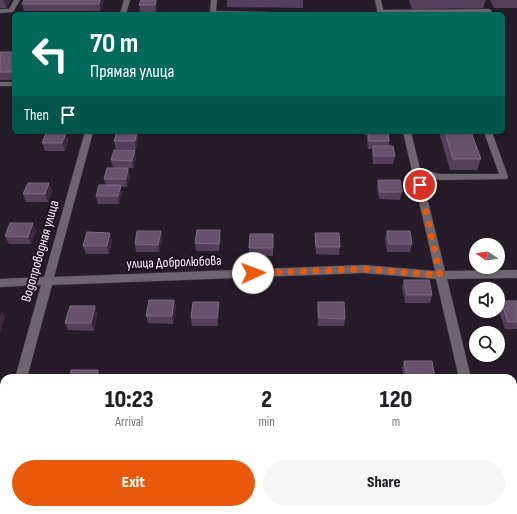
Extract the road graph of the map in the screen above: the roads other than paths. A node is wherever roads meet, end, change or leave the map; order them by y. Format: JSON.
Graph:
{"nodes":[{"id":1,"x":17,"y":0,"type":"edge"},
{"id":2,"x":127,"y":0,"type":"edge"},
{"id":3,"x":214,"y":0,"type":"edge"},
{"id":4,"x":378,"y":0,"type":"edge"},
{"id":5,"x":0,"y":11,"type":"edge"},
{"id":6,"x":489,"y":11,"type":"dead end"},
{"id":7,"x":124,"y":12,"type":"edge"},
{"id":8,"x":213,"y":12,"type":"edge"},
{"id":9,"x":380,"y":12,"type":"edge"},
{"id":10,"x":434,"y":12,"type":"edge"},
{"id":11,"x":0,"y":84,"type":"edge"},
{"id":12,"x":12,"y":84,"type":"edge"},
{"id":13,"x":88,"y":134,"type":"edge"},
{"id":14,"x":408,"y":134,"type":"edge"},
{"id":15,"x":489,"y":134,"type":"edge"},
{"id":16,"x":416,"y":170,"type":"junction"},
{"id":17,"x":517,"y":274,"type":"edge"},
{"id":18,"x":440,"y":275,"type":"junction"},
{"id":19,"x":47,"y":281,"type":"junction"},
{"id":20,"x":0,"y":283,"type":"edge"},
{"id":21,"x":22,"y":374,"type":"edge"},
{"id":22,"x":464,"y":374,"type":"edge"}],
"edges":[{"from":1,"to":5,"type":"lane"},
{"from":2,"to":7,"type":"street"},
{"from":3,"to":8,"type":"lane"},
{"from":4,"to":9,"type":"street"},
{"from":6,"to":10,"type":"lane"},
{"from":11,"to":12,"type":"street"},
{"from":13,"to":19,"type":"street","name":"Водопроводная улица"},
{"from":14,"to":16,"type":"street"},
{"from":15,"to":16,"type":"lane"},
{"from":16,"to":18,"type":"street"},
{"from":17,"to":18,"type":"street","name":"улица Добролюбова"},
{"from":18,"to":19,"type":"street","name":"улица Добролюбова"},
{"from":18,"to":22,"type":"street"},
{"from":19,"to":20,"type":"street","name":"улица Добролюбова"},
{"from":19,"to":21,"type":"street","name":"Водопроводная улица"}]}
